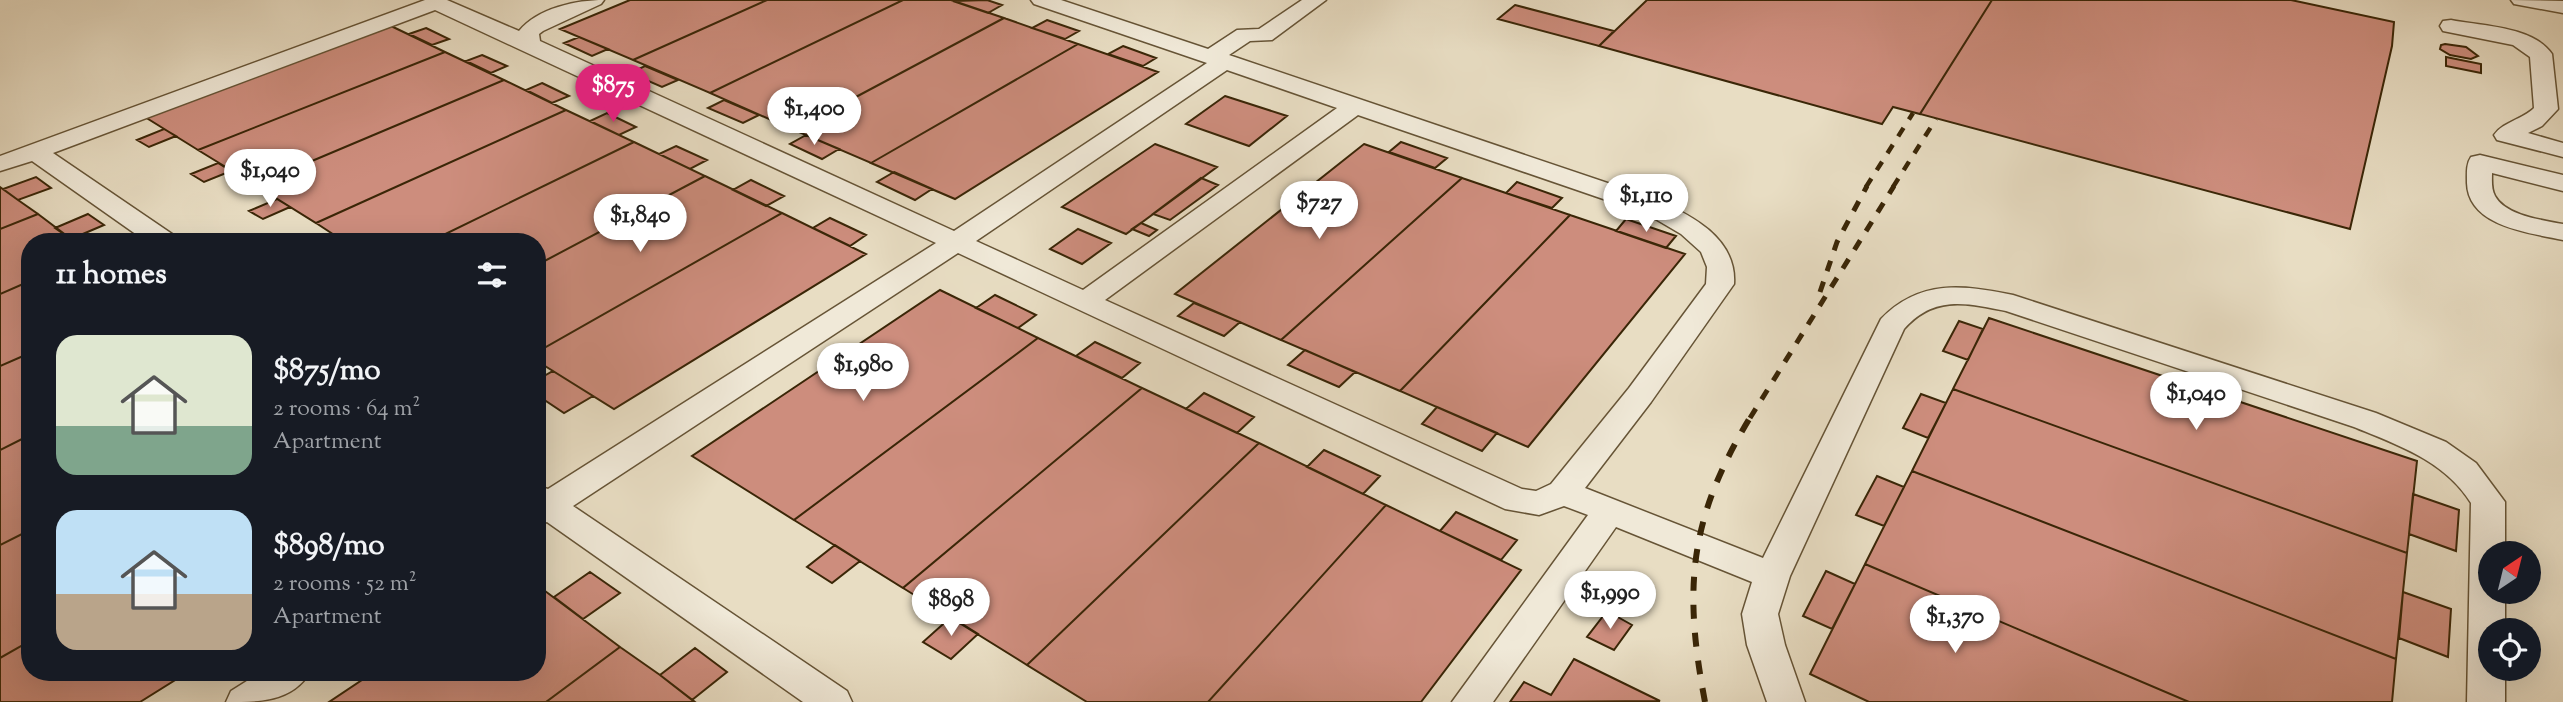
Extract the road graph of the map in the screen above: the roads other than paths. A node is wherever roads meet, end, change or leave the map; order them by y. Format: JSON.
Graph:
{"nodes":[{"id":1,"x":594,"y":0,"type":"edge"},
{"id":2,"x":1041,"y":0,"type":"edge"},
{"id":3,"x":1316,"y":0,"type":"edge"},
{"id":4,"x":2524,"y":0,"type":"edge"},
{"id":5,"x":2563,"y":7,"type":"edge"},
{"id":6,"x":2451,"y":26,"type":"dead end"},
{"id":7,"x":530,"y":44,"type":"junction"},
{"id":8,"x":1224,"y":60,"type":"junction"},
{"id":9,"x":1356,"y":105,"type":"junction"},
{"id":10,"x":2506,"y":135,"type":"junction"},
{"id":11,"x":2563,"y":150,"type":"edge"},
{"id":12,"x":34,"y":151,"type":"junction"},
{"id":13,"x":2480,"y":162,"type":"junction"},
{"id":14,"x":0,"y":164,"type":"edge"},
{"id":15,"x":2563,"y":183,"type":"edge"},
{"id":16,"x":2563,"y":232,"type":"edge"},
{"id":17,"x":152,"y":233,"type":"edge"},
{"id":18,"x":956,"y":242,"type":"junction"},
{"id":19,"x":1084,"y":302,"type":"junction"},
{"id":20,"x":1563,"y":492,"type":"junction"},
{"id":21,"x":546,"y":502,"type":"edge"},
{"id":22,"x":546,"y":508,"type":"edge"},
{"id":23,"x":1609,"y":511,"type":"junction"},
{"id":24,"x":1772,"y":576,"type":"junction"},
{"id":25,"x":277,"y":681,"type":"edge"},
{"id":26,"x":244,"y":702,"type":"edge"},
{"id":27,"x":833,"y":702,"type":"edge"},
{"id":28,"x":1471,"y":702,"type":"edge"},
{"id":29,"x":1786,"y":702,"type":"edge"},
{"id":30,"x":2486,"y":702,"type":"edge"}],
"edges":[{"from":1,"to":7,"type":"street"},
{"from":2,"to":8,"type":"street"},
{"from":3,"to":8,"type":"street"},
{"from":4,"to":5,"type":"street"},
{"from":6,"to":10,"type":"street"},
{"from":7,"to":12,"type":"street"},
{"from":7,"to":18,"type":"street"},
{"from":8,"to":9,"type":"street"},
{"from":8,"to":18,"type":"street"},
{"from":9,"to":19,"type":"street"},
{"from":9,"to":20,"type":"street"},
{"from":10,"to":11,"type":"street"},
{"from":10,"to":13,"type":"street"},
{"from":12,"to":14,"type":"street"},
{"from":12,"to":17,"type":"street"},
{"from":13,"to":15,"type":"street"},
{"from":13,"to":16,"type":"street"},
{"from":18,"to":19,"type":"street"},
{"from":18,"to":21,"type":"street"},
{"from":19,"to":20,"type":"street"},
{"from":20,"to":23,"type":"street"},
{"from":22,"to":27,"type":"street"},
{"from":23,"to":24,"type":"street"},
{"from":23,"to":28,"type":"street"},
{"from":24,"to":29,"type":"street"},
{"from":24,"to":30,"type":"street"},
{"from":25,"to":26,"type":"street"}]}
